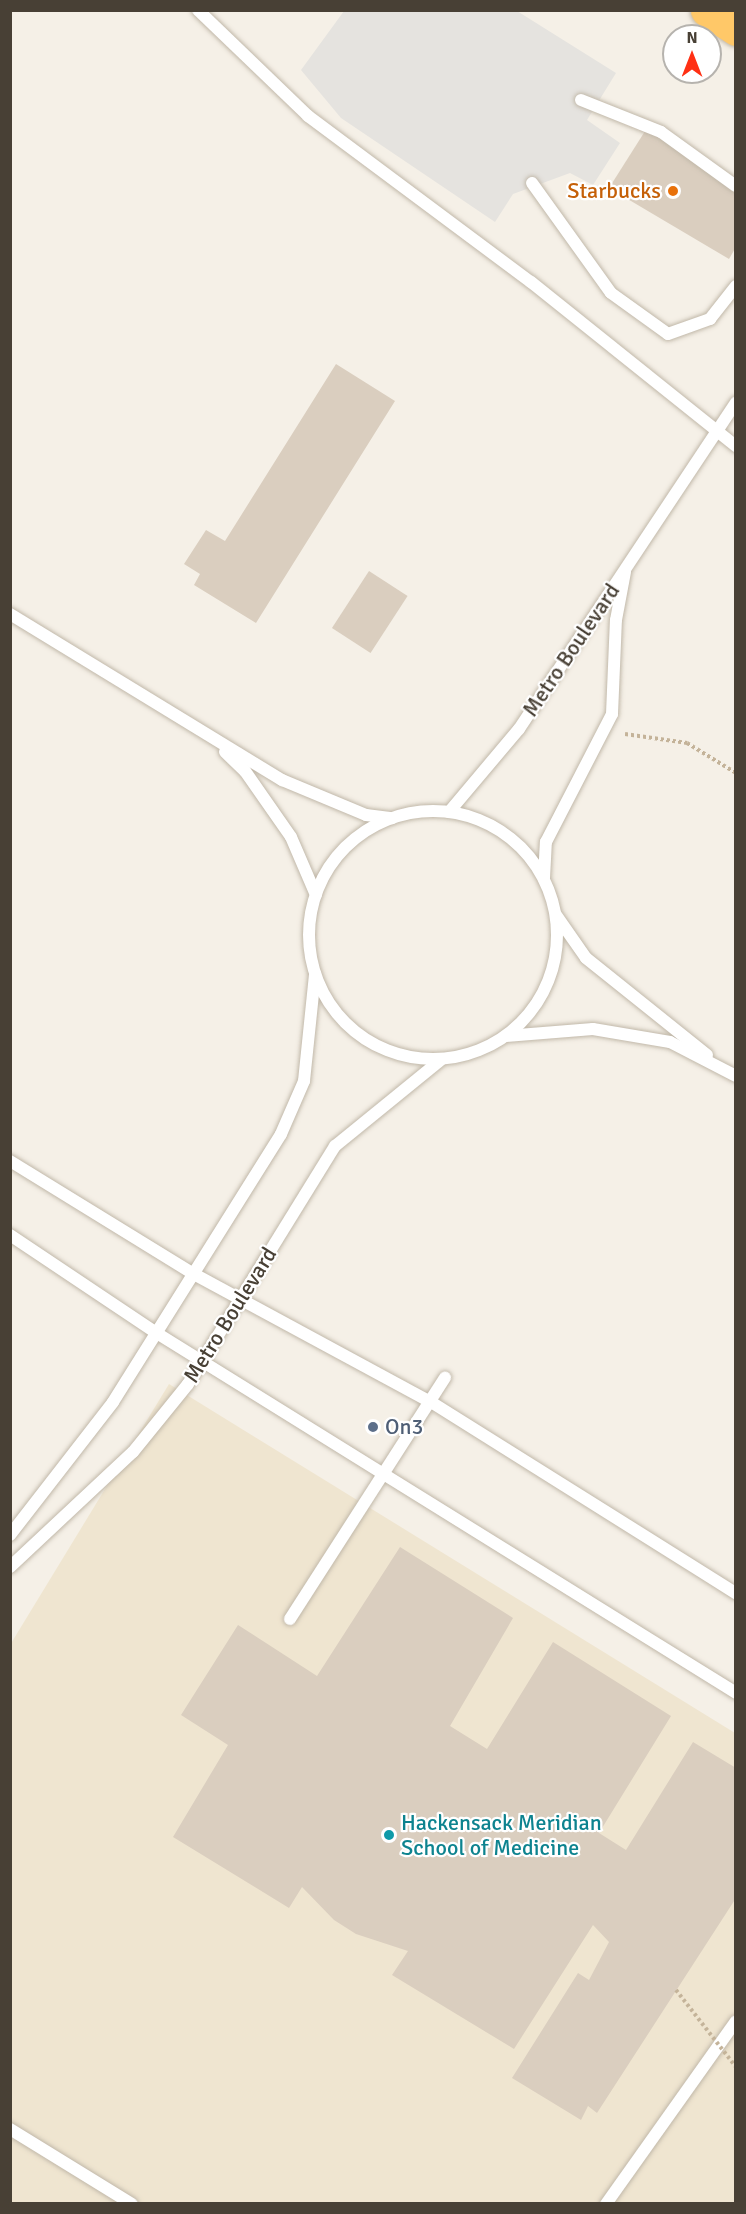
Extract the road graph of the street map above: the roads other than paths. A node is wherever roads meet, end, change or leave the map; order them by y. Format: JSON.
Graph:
{"nodes":[{"id":1,"x":198,"y":10,"type":"edge"},
{"id":2,"x":707,"y":10,"type":"edge"},
{"id":3,"x":735,"y":28,"type":"edge"},
{"id":4,"x":580,"y":99,"type":"dead end"},
{"id":5,"x":532,"y":183,"type":"dead end"},
{"id":6,"x":735,"y":186,"type":"edge"},
{"id":7,"x":735,"y":286,"type":"edge"},
{"id":8,"x":734,"y":401,"type":"edge"},
{"id":9,"x":714,"y":433,"type":"junction"},
{"id":10,"x":735,"y":446,"type":"edge"},
{"id":11,"x":625,"y":571,"type":"junction"},
{"id":12,"x":10,"y":614,"type":"edge"},
{"id":13,"x":208,"y":737,"type":"junction"},
{"id":14,"x":449,"y":812,"type":"junction"},
{"id":15,"x":396,"y":818,"type":"junction"},
{"id":16,"x":544,"y":878,"type":"junction"},
{"id":17,"x":316,"y":895,"type":"junction"},
{"id":18,"x":556,"y":915,"type":"junction"},
{"id":19,"x":315,"y":973,"type":"junction"},
{"id":20,"x":502,"y":1037,"type":"junction"},
{"id":21,"x":441,"y":1060,"type":"junction"},
{"id":22,"x":714,"y":1063,"type":"junction"},
{"id":23,"x":735,"y":1076,"type":"edge"},
{"id":24,"x":10,"y":1161,"type":"edge"},
{"id":25,"x":10,"y":1235,"type":"edge"},
{"id":26,"x":192,"y":1273,"type":"junction"},
{"id":27,"x":244,"y":1297,"type":"junction"},
{"id":28,"x":155,"y":1332,"type":"junction"},
{"id":29,"x":202,"y":1359,"type":"junction"},
{"id":30,"x":445,"y":1378,"type":"dead end"},
{"id":31,"x":431,"y":1402,"type":"junction"},
{"id":32,"x":384,"y":1471,"type":"junction"},
{"id":33,"x":10,"y":1535,"type":"edge"},
{"id":34,"x":10,"y":1567,"type":"edge"},
{"id":35,"x":735,"y":1593,"type":"edge"},
{"id":36,"x":290,"y":1619,"type":"dead end"},
{"id":37,"x":735,"y":1693,"type":"edge"},
{"id":38,"x":735,"y":2021,"type":"edge"},
{"id":39,"x":10,"y":2129,"type":"edge"},
{"id":40,"x":132,"y":2204,"type":"edge"},
{"id":41,"x":606,"y":2204,"type":"edge"}],
"edges":[{"from":1,"to":9,"type":"lane"},
{"from":2,"to":3,"type":"highway"},
{"from":4,"to":6,"type":"lane"},
{"from":5,"to":7,"type":"lane"},
{"from":8,"to":9,"type":"lane"},
{"from":9,"to":10,"type":"lane"},
{"from":9,"to":11,"type":"lane"},
{"from":11,"to":14,"type":"lane","name":"Metro Boulevard"},
{"from":11,"to":16,"type":"lane","name":"Metro Boulevard"},
{"from":12,"to":13,"type":"lane"},
{"from":13,"to":15,"type":"lane"},
{"from":13,"to":17,"type":"lane"},
{"from":14,"to":15,"type":"lane"},
{"from":14,"to":16,"type":"lane"},
{"from":15,"to":17,"type":"lane"},
{"from":16,"to":18,"type":"lane"},
{"from":17,"to":19,"type":"lane"},
{"from":18,"to":20,"type":"lane"},
{"from":18,"to":22,"type":"lane"},
{"from":19,"to":21,"type":"lane"},
{"from":19,"to":26,"type":"lane"},
{"from":20,"to":21,"type":"lane"},
{"from":20,"to":22,"type":"lane"},
{"from":21,"to":27,"type":"lane","name":"Metro Boulevard"},
{"from":22,"to":23,"type":"lane"},
{"from":24,"to":26,"type":"lane"},
{"from":25,"to":28,"type":"lane"},
{"from":26,"to":27,"type":"lane"},
{"from":26,"to":28,"type":"lane"},
{"from":27,"to":29,"type":"lane","name":"Metro Boulevard"},
{"from":27,"to":31,"type":"lane"},
{"from":28,"to":29,"type":"lane"},
{"from":28,"to":33,"type":"lane"},
{"from":29,"to":32,"type":"lane"},
{"from":29,"to":34,"type":"lane","name":"Metro Boulevard"},
{"from":30,"to":31,"type":"lane"},
{"from":31,"to":32,"type":"lane"},
{"from":31,"to":35,"type":"lane"},
{"from":32,"to":36,"type":"lane"},
{"from":32,"to":37,"type":"lane"},
{"from":38,"to":41,"type":"lane"},
{"from":39,"to":40,"type":"lane"}]}
